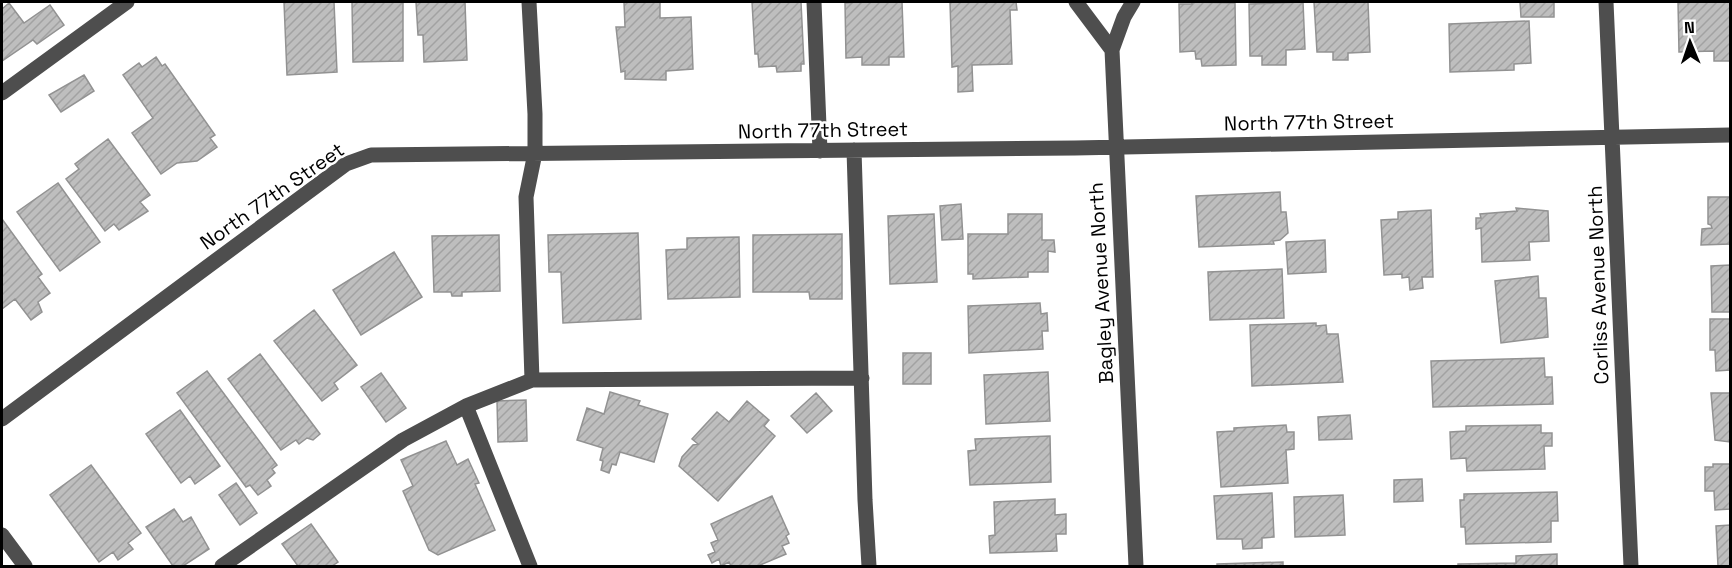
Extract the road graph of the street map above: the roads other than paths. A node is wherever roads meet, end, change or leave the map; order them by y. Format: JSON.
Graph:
{"nodes":[{"id":1,"x":127,"y":2,"type":"edge"},
{"id":2,"x":529,"y":2,"type":"edge"},
{"id":3,"x":814,"y":2,"type":"edge"},
{"id":4,"x":1076,"y":2,"type":"edge"},
{"id":5,"x":1133,"y":2,"type":"edge"},
{"id":6,"x":1606,"y":2,"type":"edge"},
{"id":7,"x":1112,"y":50,"type":"junction"},
{"id":8,"x":2,"y":93,"type":"edge"},
{"id":9,"x":1731,"y":135,"type":"edge"},
{"id":10,"x":1612,"y":138,"type":"junction"},
{"id":11,"x":1115,"y":147,"type":"junction"},
{"id":12,"x":854,"y":150,"type":"junction"},
{"id":13,"x":820,"y":151,"type":"junction"},
{"id":14,"x":535,"y":153,"type":"junction"},
{"id":15,"x":862,"y":378,"type":"junction"},
{"id":16,"x":532,"y":380,"type":"junction"},
{"id":17,"x":466,"y":406,"type":"junction"},
{"id":18,"x":2,"y":419,"type":"edge"},
{"id":19,"x":2,"y":534,"type":"edge"},
{"id":20,"x":25,"y":567,"type":"edge"},
{"id":21,"x":222,"y":567,"type":"edge"},
{"id":22,"x":530,"y":567,"type":"edge"},
{"id":23,"x":869,"y":567,"type":"edge"},
{"id":24,"x":1136,"y":567,"type":"edge"},
{"id":25,"x":1631,"y":567,"type":"edge"}],
"edges":[{"from":1,"to":8,"type":"street"},
{"from":2,"to":14,"type":"street"},
{"from":3,"to":13,"type":"street"},
{"from":4,"to":7,"type":"street"},
{"from":5,"to":7,"type":"street","name":"Bagley Avenue North"},
{"from":6,"to":10,"type":"street","name":"Corliss Avenue North"},
{"from":7,"to":11,"type":"street","name":"Bagley Avenue North"},
{"from":9,"to":10,"type":"street","name":"North 77th Street"},
{"from":10,"to":11,"type":"street","name":"North 77th Street"},
{"from":10,"to":25,"type":"street","name":"Corliss Avenue North"},
{"from":11,"to":12,"type":"street","name":"North 77th Street"},
{"from":11,"to":24,"type":"street","name":"Bagley Avenue North"},
{"from":12,"to":13,"type":"street","name":"North 77th Street"},
{"from":12,"to":15,"type":"street"},
{"from":13,"to":14,"type":"street","name":"North 77th Street"},
{"from":14,"to":16,"type":"street"},
{"from":14,"to":18,"type":"street","name":"North 77th Street"},
{"from":15,"to":16,"type":"street"},
{"from":15,"to":23,"type":"street"},
{"from":16,"to":17,"type":"street"},
{"from":17,"to":21,"type":"street"},
{"from":17,"to":22,"type":"street"},
{"from":19,"to":20,"type":"street"}]}
